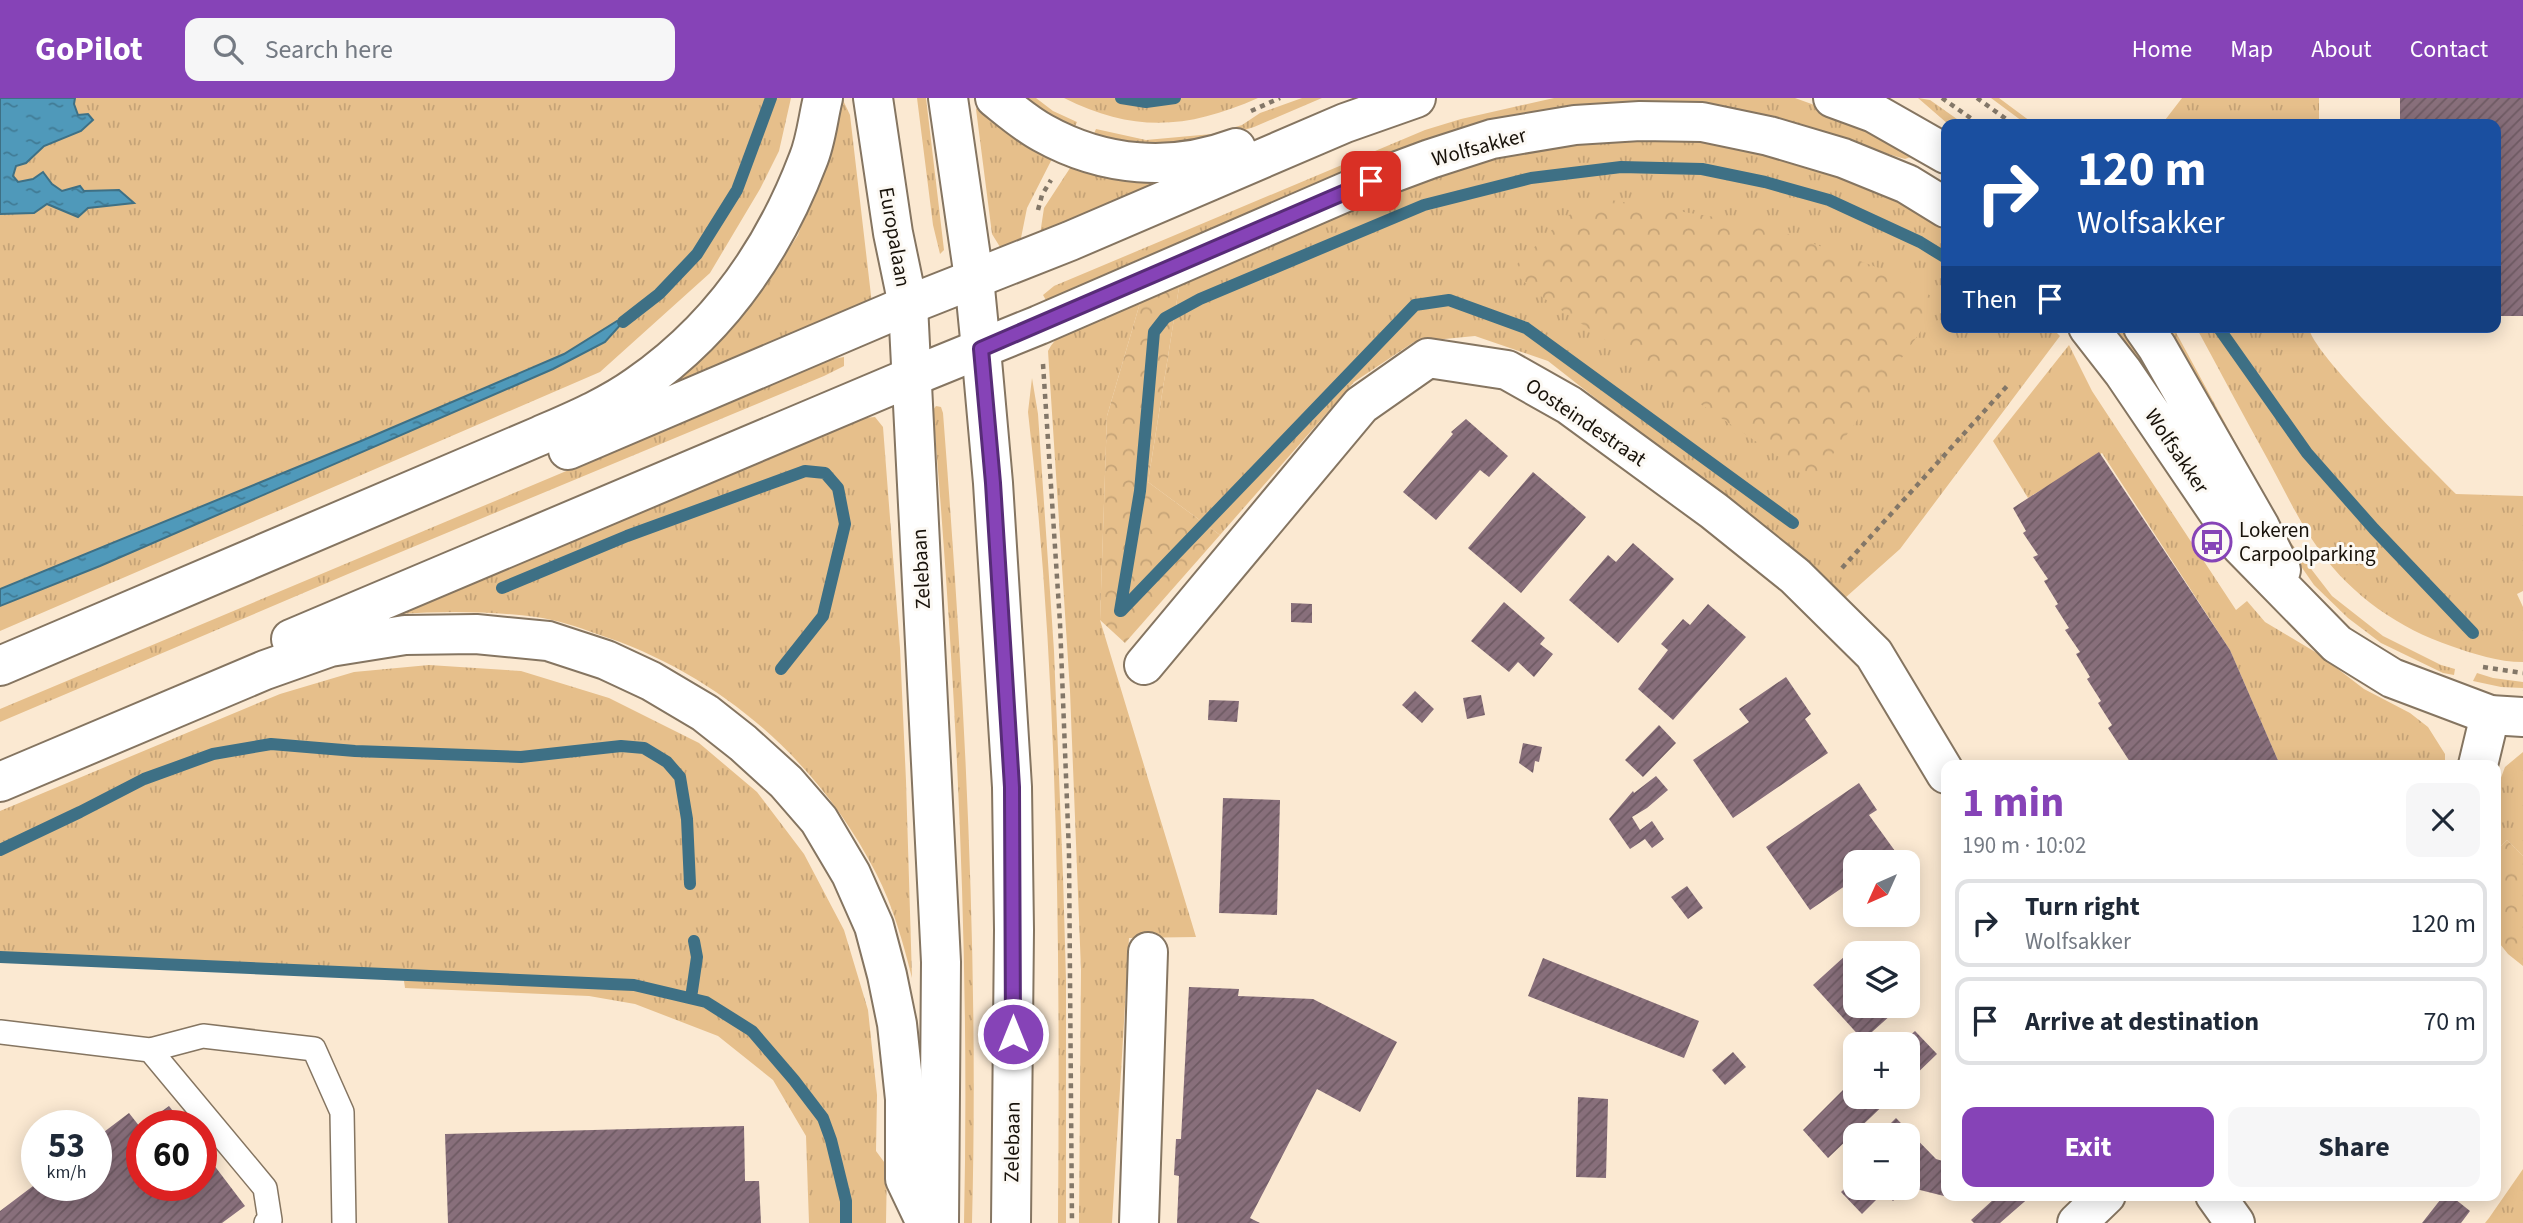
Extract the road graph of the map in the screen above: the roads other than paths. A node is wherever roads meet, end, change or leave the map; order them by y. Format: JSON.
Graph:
{"nodes":[{"id":1,"x":823,"y":98,"type":"edge"},
{"id":2,"x":873,"y":98,"type":"edge"},
{"id":3,"x":948,"y":98,"type":"edge"},
{"id":4,"x":995,"y":98,"type":"edge"},
{"id":5,"x":1358,"y":98,"type":"edge"},
{"id":6,"x":1416,"y":98,"type":"edge"},
{"id":7,"x":1833,"y":98,"type":"edge"},
{"id":8,"x":1941,"y":151,"type":"edge"},
{"id":9,"x":1941,"y":205,"type":"edge"},
{"id":10,"x":974,"y":278,"type":"junction"},
{"id":11,"x":908,"y":305,"type":"junction"},
{"id":12,"x":2093,"y":333,"type":"edge"},
{"id":13,"x":2147,"y":333,"type":"edge"},
{"id":14,"x":981,"y":349,"type":"junction"},
{"id":15,"x":911,"y":377,"type":"junction"},
{"id":16,"x":2297,"y":604,"type":"junction"},
{"id":17,"x":1144,"y":665,"type":"dead end"},
{"id":18,"x":0,"y":666,"type":"edge"},
{"id":19,"x":0,"y":690,"type":"edge"},
{"id":20,"x":2506,"y":716,"type":"edge"},
{"id":21,"x":2481,"y":760,"type":"edge"},
{"id":22,"x":0,"y":761,"type":"edge"},
{"id":23,"x":1941,"y":766,"type":"edge"},
{"id":24,"x":0,"y":782,"type":"edge"},
{"id":25,"x":1148,"y":952,"type":"dead end"},
{"id":26,"x":0,"y":1032,"type":"edge"},
{"id":27,"x":150,"y":1049,"type":"junction"},
{"id":28,"x":905,"y":1179,"type":"junction"},
{"id":29,"x":2100,"y":1201,"type":"edge"},
{"id":30,"x":2219,"y":1201,"type":"edge"},
{"id":31,"x":266,"y":1223,"type":"edge"},
{"id":32,"x":344,"y":1223,"type":"edge"},
{"id":33,"x":903,"y":1223,"type":"edge"},
{"id":34,"x":926,"y":1223,"type":"edge"},
{"id":35,"x":939,"y":1223,"type":"edge"},
{"id":36,"x":1011,"y":1223,"type":"edge"},
{"id":37,"x":1139,"y":1223,"type":"edge"},
{"id":38,"x":2077,"y":1223,"type":"edge"},
{"id":39,"x":2235,"y":1223,"type":"edge"}],
"edges":[{"from":1,"to":18,"type":"main road"},
{"from":2,"to":11,"type":"main road","name":"Europalaan"},
{"from":3,"to":10,"type":"main road"},
{"from":4,"to":5,"type":"main road"},
{"from":6,"to":10,"type":"main road"},
{"from":7,"to":8,"type":"main road"},
{"from":9,"to":14,"type":"main road","name":"Wolfsakker"},
{"from":10,"to":11,"type":"main road"},
{"from":10,"to":14,"type":"main road"},
{"from":11,"to":15,"type":"main road","name":"Europalaan"},
{"from":11,"to":19,"type":"main road"},
{"from":12,"to":16,"type":"main road","name":"Wolfsakker"},
{"from":13,"to":16,"type":"main road","name":"Wolfsakker"},
{"from":14,"to":15,"type":"main road","name":"Wolfsakker"},
{"from":14,"to":36,"type":"main road","name":"Zelebaan"},
{"from":15,"to":22,"type":"main road","name":"Wolfsakker"},
{"from":15,"to":35,"type":"main road","name":"Zelebaan"},
{"from":16,"to":20,"type":"main road","name":"Wolfsakker"},
{"from":17,"to":23,"type":"main road","name":"Oosteindestraat"},
{"from":20,"to":21,"type":"main road","name":"Wolfsakker"},
{"from":24,"to":28,"type":"main road"},
{"from":25,"to":37,"type":"main road"},
{"from":26,"to":27,"type":"lane"},
{"from":27,"to":31,"type":"lane"},
{"from":27,"to":32,"type":"lane"},
{"from":28,"to":33,"type":"main road"},
{"from":28,"to":34,"type":"main road"},
{"from":29,"to":38,"type":"main road"},
{"from":30,"to":39,"type":"main road"}]}
